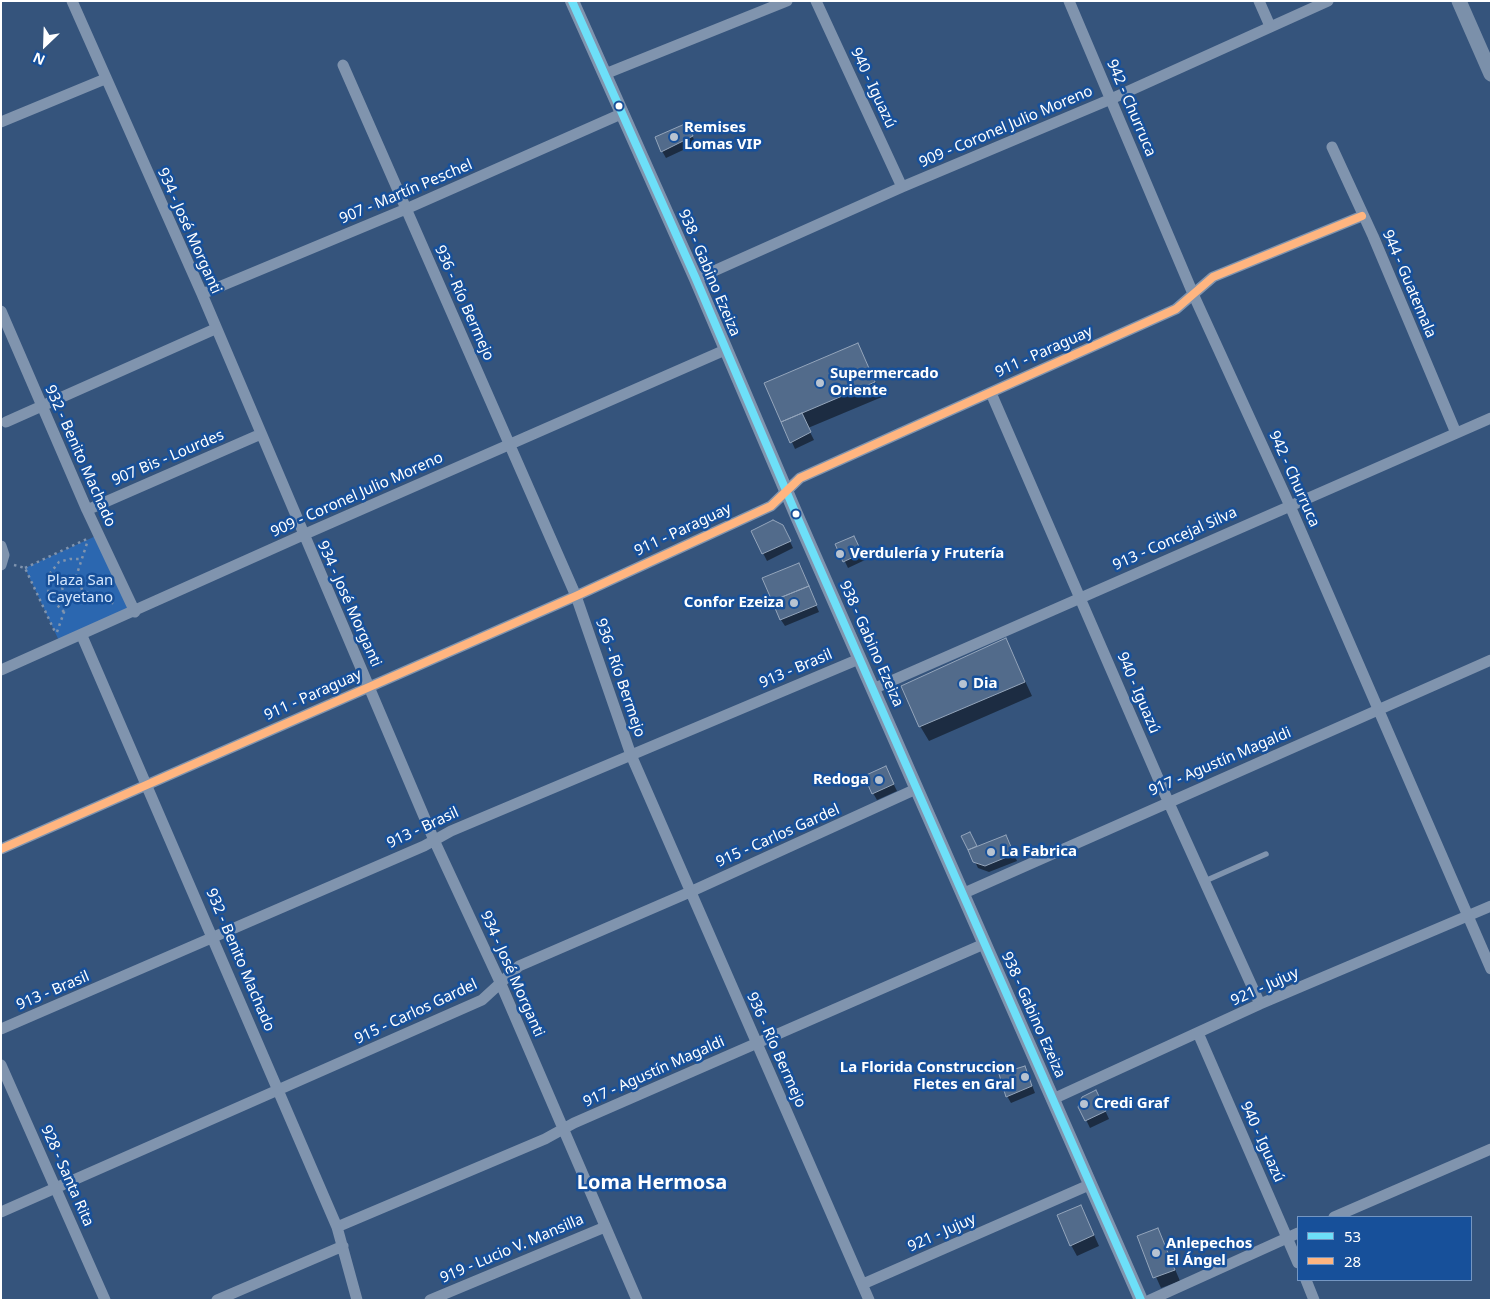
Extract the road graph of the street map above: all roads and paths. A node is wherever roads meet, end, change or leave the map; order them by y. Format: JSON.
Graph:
{"nodes":[{"id":1,"x":72,"y":1,"type":"edge"},
{"id":2,"x":572,"y":1,"type":"edge"},
{"id":3,"x":788,"y":1,"type":"edge"},
{"id":4,"x":816,"y":1,"type":"edge"},
{"id":5,"x":1070,"y":1,"type":"edge"},
{"id":6,"x":1259,"y":1,"type":"edge"},
{"id":7,"x":1328,"y":1,"type":"edge"},
{"id":8,"x":1459,"y":1,"type":"edge"},
{"id":9,"x":1270,"y":26,"type":"junction"},
{"id":10,"x":342,"y":65,"type":"dead end"},
{"id":11,"x":605,"y":74,"type":"junction"},
{"id":12,"x":1491,"y":74,"type":"edge"},
{"id":13,"x":105,"y":79,"type":"junction"},
{"id":14,"x":1111,"y":99,"type":"junction"},
{"id":15,"x":621,"y":114,"type":"junction"},
{"id":16,"x":1,"y":122,"type":"edge"},
{"id":17,"x":1332,"y":147,"type":"dead end"},
{"id":18,"x":902,"y":187,"type":"junction"},
{"id":19,"x":406,"y":209,"type":"junction"},
{"id":20,"x":1362,"y":216,"type":"junction"},
{"id":21,"x":696,"y":279,"type":"junction"},
{"id":22,"x":202,"y":294,"type":"junction"},
{"id":23,"x":1194,"y":296,"type":"junction"},
{"id":24,"x":1,"y":311,"type":"edge"},
{"id":25,"x":215,"y":329,"type":"junction"},
{"id":26,"x":725,"y":350,"type":"junction"},
{"id":27,"x":990,"y":393,"type":"junction"},
{"id":28,"x":42,"y":406,"type":"junction"},
{"id":29,"x":1491,"y":418,"type":"edge"},
{"id":30,"x":6,"y":422,"type":"dead end"},
{"id":31,"x":1456,"y":433,"type":"junction"},
{"id":32,"x":261,"y":434,"type":"junction"},
{"id":33,"x":510,"y":444,"type":"junction"},
{"id":34,"x":786,"y":491,"type":"junction"},
{"id":35,"x":1290,"y":506,"type":"junction"},
{"id":36,"x":87,"y":510,"type":"junction"},
{"id":37,"x":303,"y":535,"type":"junction"},
{"id":38,"x":93,"y":537,"type":"junction"},
{"id":39,"x":1,"y":546,"type":"edge"},
{"id":40,"x":82,"y":559,"type":"junction"},
{"id":41,"x":2,"y":564,"type":"edge"},
{"id":42,"x":25,"y":568,"type":"junction"},
{"id":43,"x":76,"y":577,"type":"junction"},
{"id":44,"x":81,"y":590,"type":"junction"},
{"id":45,"x":70,"y":595,"type":"junction"},
{"id":46,"x":576,"y":596,"type":"junction"},
{"id":47,"x":1080,"y":597,"type":"junction"},
{"id":48,"x":64,"y":612,"type":"junction"},
{"id":49,"x":134,"y":612,"type":"junction"},
{"id":50,"x":82,"y":636,"type":"junction"},
{"id":51,"x":58,"y":639,"type":"junction"},
{"id":52,"x":860,"y":659,"type":"junction"},
{"id":53,"x":1491,"y":660,"type":"edge"},
{"id":54,"x":1,"y":670,"type":"edge"},
{"id":55,"x":369,"y":687,"type":"junction"},
{"id":56,"x":873,"y":690,"type":"junction"},
{"id":57,"x":1379,"y":710,"type":"junction"},
{"id":58,"x":630,"y":755,"type":"junction"},
{"id":59,"x":148,"y":784,"type":"junction"},
{"id":60,"x":916,"y":789,"type":"junction"},
{"id":61,"x":1168,"y":801,"type":"junction"},
{"id":62,"x":434,"y":840,"type":"junction"},
{"id":63,"x":1,"y":849,"type":"edge"},
{"id":64,"x":1266,"y":854,"type":"dead end"},
{"id":65,"x":1204,"y":881,"type":"junction"},
{"id":66,"x":690,"y":892,"type":"junction"},
{"id":67,"x":962,"y":894,"type":"junction"},
{"id":68,"x":1491,"y":906,"type":"edge"},
{"id":69,"x":1468,"y":916,"type":"junction"},
{"id":70,"x":214,"y":938,"type":"junction"},
{"id":71,"x":984,"y":944,"type":"junction"},
{"id":72,"x":1491,"y":969,"type":"edge"},
{"id":73,"x":500,"y":982,"type":"junction"},
{"id":74,"x":1260,"y":1004,"type":"junction"},
{"id":75,"x":1,"y":1029,"type":"edge"},
{"id":76,"x":1198,"y":1033,"type":"junction"},
{"id":77,"x":756,"y":1043,"type":"junction"},
{"id":78,"x":1,"y":1065,"type":"edge"},
{"id":79,"x":279,"y":1090,"type":"junction"},
{"id":80,"x":1053,"y":1100,"type":"junction"},
{"id":81,"x":564,"y":1128,"type":"junction"},
{"id":82,"x":1491,"y":1149,"type":"edge"},
{"id":83,"x":1089,"y":1185,"type":"junction"},
{"id":84,"x":56,"y":1189,"type":"junction"},
{"id":85,"x":1,"y":1212,"type":"edge"},
{"id":86,"x":1336,"y":1216,"type":"edge"},
{"id":87,"x":337,"y":1227,"type":"junction"},
{"id":88,"x":605,"y":1227,"type":"junction"},
{"id":89,"x":1297,"y":1233,"type":"edge"},
{"id":90,"x":1287,"y":1238,"type":"junction"},
{"id":91,"x":343,"y":1246,"type":"junction"},
{"id":92,"x":1297,"y":1261,"type":"edge"},
{"id":93,"x":1306,"y":1281,"type":"edge"},
{"id":94,"x":863,"y":1284,"type":"junction"},
{"id":95,"x":105,"y":1300,"type":"edge"},
{"id":96,"x":217,"y":1300,"type":"edge"},
{"id":97,"x":357,"y":1300,"type":"edge"},
{"id":98,"x":430,"y":1300,"type":"edge"},
{"id":99,"x":637,"y":1300,"type":"edge"},
{"id":100,"x":869,"y":1300,"type":"edge"},
{"id":101,"x":1140,"y":1300,"type":"edge"},
{"id":102,"x":1150,"y":1300,"type":"edge"},
{"id":103,"x":1314,"y":1300,"type":"edge"}],
"edges":[{"from":1,"to":13,"type":"street","name":"934 - José Morganti"},
{"from":2,"to":11,"type":"street","name":"938 - Gabino Ezeiza"},
{"from":3,"to":11,"type":"street"},
{"from":4,"to":18,"type":"street","name":"940 - Iguazú"},
{"from":5,"to":14,"type":"street","name":"942 - Churruca"},
{"from":6,"to":9,"type":"street"},
{"from":7,"to":9,"type":"street","name":"909 - Coronel Julio Moreno"},
{"from":8,"to":12,"type":"main road"},
{"from":9,"to":14,"type":"street","name":"909 - Coronel Julio Moreno"},
{"from":10,"to":19,"type":"street","name":"936 - Río Bermejo"},
{"from":11,"to":15,"type":"street","name":"938 - Gabino Ezeiza"},
{"from":13,"to":16,"type":"street"},
{"from":13,"to":22,"type":"street","name":"934 - José Morganti"},
{"from":14,"to":18,"type":"street","name":"909 - Coronel Julio Moreno"},
{"from":14,"to":23,"type":"street","name":"942 - Churruca"},
{"from":15,"to":19,"type":"street","name":"907 - Martín Peschel"},
{"from":15,"to":21,"type":"street","name":"938 - Gabino Ezeiza"},
{"from":17,"to":20,"type":"street","name":"944 - Guatemala"},
{"from":18,"to":21,"type":"street","name":"909 - Coronel Julio Moreno"},
{"from":19,"to":22,"type":"street","name":"907 - Martín Peschel"},
{"from":19,"to":33,"type":"street","name":"936 - Río Bermejo"},
{"from":20,"to":23,"type":"street","name":"911 - Paraguay"},
{"from":20,"to":31,"type":"street","name":"944 - Guatemala"},
{"from":21,"to":26,"type":"street","name":"938 - Gabino Ezeiza"},
{"from":22,"to":25,"type":"street","name":"934 - José Morganti"},
{"from":23,"to":27,"type":"street","name":"911 - Paraguay"},
{"from":23,"to":35,"type":"street","name":"942 - Churruca"},
{"from":24,"to":28,"type":"street","name":"932 - Benito Machado"},
{"from":25,"to":28,"type":"street"},
{"from":25,"to":32,"type":"street","name":"934 - José Morganti"},
{"from":26,"to":33,"type":"street","name":"909 - Coronel Julio Moreno"},
{"from":26,"to":34,"type":"street","name":"938 - Gabino Ezeiza"},
{"from":27,"to":34,"type":"street","name":"911 - Paraguay"},
{"from":27,"to":47,"type":"street","name":"940 - Iguazú"},
{"from":28,"to":30,"type":"street"},
{"from":28,"to":36,"type":"street","name":"932 - Benito Machado"},
{"from":29,"to":31,"type":"street","name":"913 - Concejal Silva"},
{"from":31,"to":35,"type":"street","name":"913 - Concejal Silva"},
{"from":32,"to":36,"type":"street","name":"907 Bis - Lourdes"},
{"from":32,"to":37,"type":"street","name":"934 - José Morganti"},
{"from":33,"to":37,"type":"street","name":"909 - Coronel Julio Moreno"},
{"from":33,"to":46,"type":"street","name":"936 - Río Bermejo"},
{"from":34,"to":46,"type":"street","name":"911 - Paraguay"},
{"from":34,"to":52,"type":"street","name":"938 - Gabino Ezeiza"},
{"from":35,"to":47,"type":"street","name":"913 - Concejal Silva"},
{"from":35,"to":57,"type":"street","name":"942 - Churruca"},
{"from":36,"to":38,"type":"street","name":"932 - Benito Machado"},
{"from":37,"to":49,"type":"street","name":"909 - Coronel Julio Moreno"},
{"from":37,"to":55,"type":"street","name":"934 - José Morganti"},
{"from":38,"to":40,"type":"path"},
{"from":38,"to":42,"type":"path"},
{"from":38,"to":49,"type":"street","name":"932 - Benito Machado"},
{"from":39,"to":41,"type":"street"},
{"from":40,"to":43,"type":"path"},
{"from":40,"to":48,"type":"path"},
{"from":41,"to":42,"type":"path"},
{"from":42,"to":51,"type":"path"},
{"from":43,"to":44,"type":"path"},
{"from":43,"to":45,"type":"path"},
{"from":44,"to":45,"type":"path"},
{"from":44,"to":49,"type":"path"},
{"from":45,"to":48,"type":"path"},
{"from":46,"to":55,"type":"street","name":"911 - Paraguay"},
{"from":46,"to":58,"type":"street","name":"936 - Río Bermejo"},
{"from":47,"to":56,"type":"street","name":"913 - Concejal Silva"},
{"from":47,"to":61,"type":"street","name":"940 - Iguazú"},
{"from":48,"to":51,"type":"path"},
{"from":49,"to":50,"type":"street","name":"909 - Coronel Julio Moreno"},
{"from":50,"to":51,"type":"street","name":"909 - Coronel Julio Moreno"},
{"from":50,"to":59,"type":"street","name":"932 - Benito Machado"},
{"from":51,"to":54,"type":"street","name":"909 - Coronel Julio Moreno"},
{"from":52,"to":56,"type":"street","name":"938 - Gabino Ezeiza"},
{"from":52,"to":58,"type":"street","name":"913 - Brasil"},
{"from":53,"to":57,"type":"street","name":"917 - Agustín Magaldi"},
{"from":55,"to":59,"type":"street","name":"911 - Paraguay"},
{"from":55,"to":62,"type":"street","name":"934 - José Morganti"},
{"from":56,"to":60,"type":"street","name":"938 - Gabino Ezeiza"},
{"from":57,"to":61,"type":"street","name":"917 - Agustín Magaldi"},
{"from":57,"to":69,"type":"street","name":"942 - Churruca"},
{"from":58,"to":62,"type":"street","name":"913 - Brasil"},
{"from":58,"to":66,"type":"street","name":"936 - Río Bermejo"},
{"from":59,"to":63,"type":"street","name":"911 - Paraguay"},
{"from":59,"to":70,"type":"street","name":"932 - Benito Machado"},
{"from":60,"to":66,"type":"street","name":"915 - Carlos Gardel"},
{"from":60,"to":67,"type":"street","name":"938 - Gabino Ezeiza"},
{"from":61,"to":65,"type":"street","name":"940 - Iguazú"},
{"from":61,"to":67,"type":"street","name":"917 - Agustín Magaldi"},
{"from":62,"to":70,"type":"street","name":"913 - Brasil"},
{"from":62,"to":73,"type":"street","name":"934 - José Morganti"},
{"from":64,"to":65,"type":"lane"},
{"from":65,"to":74,"type":"street","name":"940 - Iguazú"},
{"from":66,"to":73,"type":"street","name":"915 - Carlos Gardel"},
{"from":66,"to":77,"type":"street","name":"936 - Río Bermejo"},
{"from":67,"to":71,"type":"street","name":"938 - Gabino Ezeiza"},
{"from":68,"to":69,"type":"street","name":"921 - Jujuy"},
{"from":69,"to":72,"type":"street","name":"942 - Churruca"},
{"from":69,"to":74,"type":"street","name":"921 - Jujuy"},
{"from":70,"to":75,"type":"street","name":"913 - Brasil"},
{"from":70,"to":79,"type":"street","name":"932 - Benito Machado"},
{"from":71,"to":77,"type":"street","name":"917 - Agustín Magaldi"},
{"from":71,"to":80,"type":"street","name":"938 - Gabino Ezeiza"},
{"from":73,"to":79,"type":"street","name":"915 - Carlos Gardel"},
{"from":73,"to":81,"type":"street","name":"934 - José Morganti"},
{"from":74,"to":76,"type":"street","name":"921 - Jujuy"},
{"from":76,"to":80,"type":"street","name":"921 - Jujuy"},
{"from":76,"to":90,"type":"street","name":"940 - Iguazú"},
{"from":77,"to":81,"type":"street","name":"917 - Agustín Magaldi"},
{"from":77,"to":94,"type":"street","name":"936 - Río Bermejo"},
{"from":78,"to":84,"type":"street","name":"928 - Santa Rita"},
{"from":79,"to":84,"type":"street","name":"915 - Carlos Gardel"},
{"from":79,"to":87,"type":"street","name":"932 - Benito Machado"},
{"from":80,"to":83,"type":"street","name":"938 - Gabino Ezeiza"},
{"from":81,"to":87,"type":"street","name":"917 - Agustín Magaldi"},
{"from":81,"to":88,"type":"street","name":"934 - José Morganti"},
{"from":82,"to":86,"type":"street"},
{"from":83,"to":94,"type":"street","name":"921 - Jujuy"},
{"from":83,"to":101,"type":"street","name":"938 - Gabino Ezeiza"},
{"from":84,"to":85,"type":"street","name":"915 - Carlos Gardel"},
{"from":84,"to":95,"type":"street","name":"928 - Santa Rita"},
{"from":87,"to":91,"type":"street","name":"932 - Benito Machado"},
{"from":88,"to":98,"type":"street","name":"919 - Lucio V. Mansilla"},
{"from":88,"to":99,"type":"street","name":"934 - José Morganti"},
{"from":89,"to":90,"type":"street"},
{"from":90,"to":92,"type":"street","name":"940 - Iguazú"},
{"from":90,"to":102,"type":"street"},
{"from":91,"to":96,"type":"street"},
{"from":91,"to":97,"type":"street","name":"932 - Benito Machado"},
{"from":93,"to":103,"type":"street"},
{"from":94,"to":100,"type":"street","name":"936 - Río Bermejo"}]}
